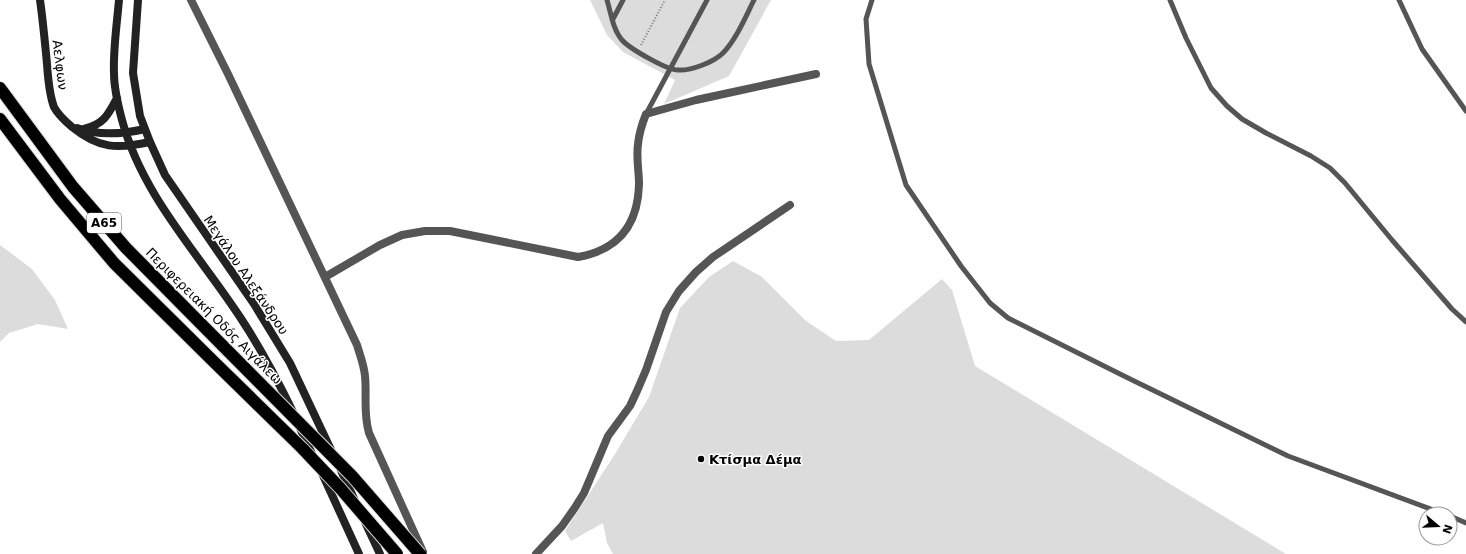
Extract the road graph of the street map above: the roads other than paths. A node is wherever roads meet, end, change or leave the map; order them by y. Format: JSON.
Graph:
{"nodes":[{"id":1,"x":40,"y":0,"type":"edge"},
{"id":2,"x":118,"y":0,"type":"edge"},
{"id":3,"x":138,"y":0,"type":"edge"},
{"id":4,"x":191,"y":0,"type":"edge"},
{"id":5,"x":607,"y":0,"type":"edge"},
{"id":6,"x":623,"y":0,"type":"edge"},
{"id":7,"x":707,"y":0,"type":"edge"},
{"id":8,"x":754,"y":0,"type":"edge"},
{"id":9,"x":872,"y":0,"type":"edge"},
{"id":10,"x":1170,"y":0,"type":"edge"},
{"id":11,"x":1399,"y":0,"type":"edge"},
{"id":12,"x":612,"y":19,"type":"junction"},
{"id":13,"x":670,"y":68,"type":"junction"},
{"id":14,"x":816,"y":74,"type":"dead end"},
{"id":15,"x":0,"y":88,"type":"edge"},
{"id":16,"x":117,"y":98,"type":"junction"},
{"id":17,"x":1466,"y":111,"type":"edge"},
{"id":18,"x":646,"y":114,"type":"junction"},
{"id":19,"x":0,"y":119,"type":"edge"},
{"id":20,"x":72,"y":127,"type":"junction"},
{"id":21,"x":145,"y":129,"type":"junction"},
{"id":22,"x":82,"y":130,"type":"junction"},
{"id":23,"x":126,"y":134,"type":"junction"},
{"id":24,"x":150,"y":142,"type":"junction"},
{"id":25,"x":130,"y":146,"type":"junction"},
{"id":26,"x":790,"y":205,"type":"dead end"},
{"id":27,"x":325,"y":277,"type":"junction"},
{"id":28,"x":1466,"y":322,"type":"edge"},
{"id":29,"x":1422,"y":506,"type":"edge"},
{"id":30,"x":360,"y":554,"type":"edge"},
{"id":31,"x":380,"y":554,"type":"edge"},
{"id":32,"x":397,"y":554,"type":"edge"},
{"id":33,"x":420,"y":554,"type":"edge"},
{"id":34,"x":424,"y":554,"type":"edge"},
{"id":35,"x":536,"y":554,"type":"edge"}],
"edges":[{"from":1,"to":20,"type":"main road","name":"Αελφων"},
{"from":2,"to":16,"type":"main road"},
{"from":3,"to":21,"type":"main road","name":"Μεγάλου Αλεξάνδρου"},
{"from":4,"to":27,"type":"street"},
{"from":5,"to":12,"type":"lane"},
{"from":6,"to":12,"type":"lane"},
{"from":7,"to":13,"type":"lane"},
{"from":8,"to":13,"type":"lane"},
{"from":9,"to":29,"type":"lane"},
{"from":10,"to":28,"type":"lane"},
{"from":11,"to":17,"type":"lane"},
{"from":12,"to":13,"type":"lane"},
{"from":13,"to":18,"type":"lane"},
{"from":14,"to":18,"type":"street"},
{"from":15,"to":33,"type":"highway","name":"Περιφερειακή Οδός Αιγάλεω","number":"Α65","bridge":true},
{"from":16,"to":22,"type":"main road"},
{"from":16,"to":23,"type":"main road"},
{"from":18,"to":27,"type":"street"},
{"from":19,"to":32,"type":"highway","number":"Α65","bridge":true},
{"from":20,"to":22,"type":"main road","name":"Αελφων"},
{"from":20,"to":25,"type":"main road","name":"Αελφων"},
{"from":21,"to":23,"type":"main road","name":"Αελφων"},
{"from":21,"to":24,"type":"main road","name":"Μεγάλου Αλεξάνδρου"},
{"from":22,"to":23,"type":"main road","name":"Αελφων"},
{"from":23,"to":25,"type":"main road"},
{"from":24,"to":25,"type":"main road","name":"Αελφων"},
{"from":24,"to":31,"type":"main road","name":"Μεγάλου Αλεξάνδρου"},
{"from":25,"to":30,"type":"main road"},
{"from":26,"to":35,"type":"street"},
{"from":27,"to":34,"type":"street"}]}
